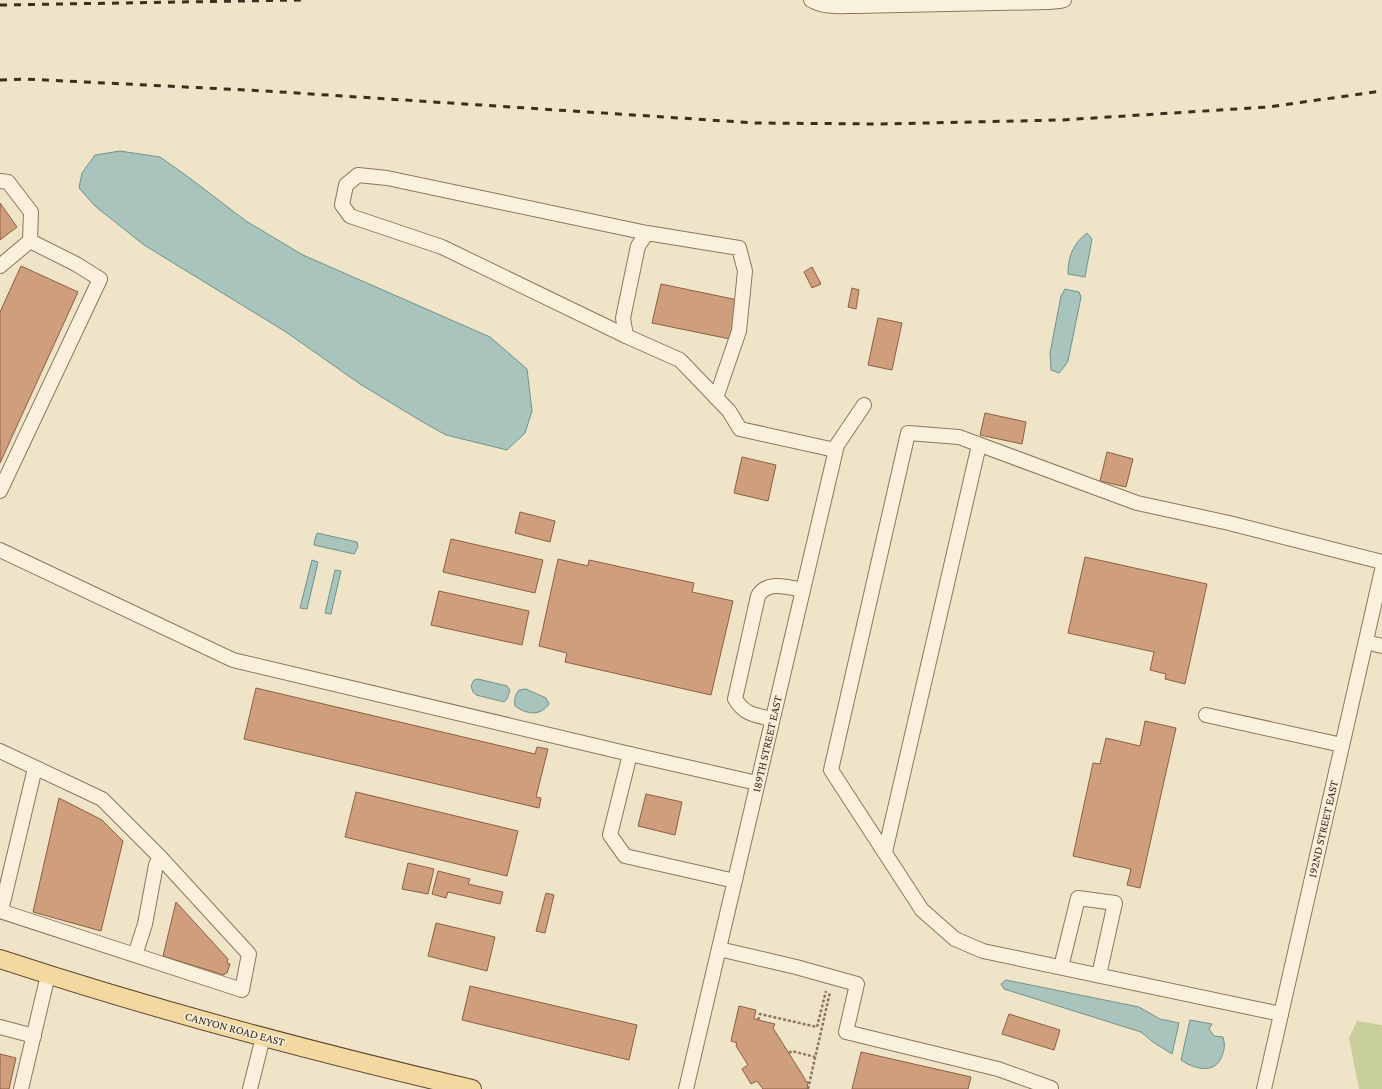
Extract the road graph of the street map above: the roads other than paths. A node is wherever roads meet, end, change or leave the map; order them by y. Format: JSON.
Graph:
{"nodes":[{"id":1,"x":811,"y":0,"type":"edge"},
{"id":2,"x":1064,"y":0,"type":"edge"},
{"id":3,"x":0,"y":181,"type":"edge"},
{"id":4,"x":647,"y":233,"type":"junction"},
{"id":5,"x":30,"y":241,"type":"junction"},
{"id":6,"x":0,"y":266,"type":"edge"},
{"id":7,"x":626,"y":336,"type":"junction"},
{"id":8,"x":716,"y":398,"type":"junction"},
{"id":9,"x":864,"y":405,"type":"dead end"},
{"id":10,"x":979,"y":445,"type":"junction"},
{"id":11,"x":836,"y":450,"type":"junction"},
{"id":12,"x":0,"y":491,"type":"edge"},
{"id":13,"x":0,"y":550,"type":"edge"},
{"id":14,"x":1382,"y":562,"type":"edge"},
{"id":15,"x":1382,"y":570,"type":"edge"},
{"id":16,"x":803,"y":590,"type":"junction"},
{"id":17,"x":1366,"y":642,"type":"junction"},
{"id":18,"x":1382,"y":646,"type":"edge"},
{"id":19,"x":1206,"y":715,"type":"dead end"},
{"id":20,"x":772,"y":720,"type":"junction"},
{"id":21,"x":1342,"y":745,"type":"junction"},
{"id":22,"x":0,"y":751,"type":"edge"},
{"id":23,"x":630,"y":754,"type":"junction"},
{"id":24,"x":35,"y":768,"type":"junction"},
{"id":25,"x":758,"y":783,"type":"junction"},
{"id":26,"x":885,"y":852,"type":"junction"},
{"id":27,"x":160,"y":857,"type":"junction"},
{"id":28,"x":735,"y":881,"type":"junction"},
{"id":29,"x":1,"y":911,"type":"edge"},
{"id":30,"x":719,"y":949,"type":"junction"},
{"id":31,"x":135,"y":955,"type":"junction"},
{"id":32,"x":0,"y":959,"type":"edge"},
{"id":33,"x":1061,"y":967,"type":"junction"},
{"id":34,"x":48,"y":975,"type":"junction"},
{"id":35,"x":1099,"y":976,"type":"junction"},
{"id":36,"x":1281,"y":1014,"type":"junction"},
{"id":37,"x":0,"y":1028,"type":"edge"},
{"id":38,"x":34,"y":1036,"type":"junction"},
{"id":39,"x":263,"y":1037,"type":"junction"},
{"id":40,"x":1051,"y":1088,"type":"dead end"},
{"id":41,"x":21,"y":1089,"type":"edge"},
{"id":42,"x":250,"y":1089,"type":"edge"},
{"id":43,"x":472,"y":1089,"type":"edge"},
{"id":44,"x":686,"y":1089,"type":"edge"},
{"id":45,"x":1264,"y":1089,"type":"edge"}],
"edges":[{"from":1,"to":2,"type":"street"},
{"from":3,"to":5,"type":"street"},
{"from":4,"to":7,"type":"street"},
{"from":4,"to":7,"type":"street"},
{"from":4,"to":8,"type":"street"},
{"from":5,"to":6,"type":"street"},
{"from":5,"to":12,"type":"street"},
{"from":7,"to":8,"type":"street"},
{"from":8,"to":11,"type":"street"},
{"from":9,"to":11,"type":"street","name":"189TH STREET EAST"},
{"from":10,"to":14,"type":"street"},
{"from":10,"to":26,"type":"street"},
{"from":10,"to":26,"type":"street"},
{"from":11,"to":16,"type":"street","name":"189TH STREET EAST"},
{"from":13,"to":23,"type":"street"},
{"from":15,"to":17,"type":"street","name":"192ND STREET EAST"},
{"from":16,"to":20,"type":"street","name":"189TH STREET EAST"},
{"from":16,"to":20,"type":"street"},
{"from":17,"to":18,"type":"street"},
{"from":17,"to":21,"type":"street","name":"192ND STREET EAST"},
{"from":19,"to":21,"type":"street"},
{"from":20,"to":25,"type":"street","name":"189TH STREET EAST"},
{"from":21,"to":36,"type":"street","name":"192ND STREET EAST"},
{"from":22,"to":24,"type":"street"},
{"from":23,"to":25,"type":"street"},
{"from":23,"to":28,"type":"street"},
{"from":24,"to":27,"type":"street"},
{"from":24,"to":29,"type":"street"},
{"from":25,"to":28,"type":"street","name":"189TH STREET EAST"},
{"from":26,"to":33,"type":"street"},
{"from":27,"to":31,"type":"street"},
{"from":27,"to":31,"type":"street"},
{"from":28,"to":30,"type":"street","name":"189TH STREET EAST"},
{"from":29,"to":31,"type":"street"},
{"from":30,"to":40,"type":"street"},
{"from":30,"to":44,"type":"street","name":"189TH STREET EAST"},
{"from":32,"to":34,"type":"main road","name":"CANYON ROAD EAST"},
{"from":33,"to":35,"type":"street"},
{"from":33,"to":35,"type":"street"},
{"from":34,"to":38,"type":"street"},
{"from":34,"to":39,"type":"main road","name":"CANYON ROAD EAST"},
{"from":35,"to":36,"type":"street"},
{"from":36,"to":45,"type":"street","name":"192ND STREET EAST"},
{"from":37,"to":38,"type":"street"},
{"from":38,"to":41,"type":"street"},
{"from":39,"to":42,"type":"street"},
{"from":39,"to":43,"type":"main road","name":"CANYON ROAD EAST"}]}
